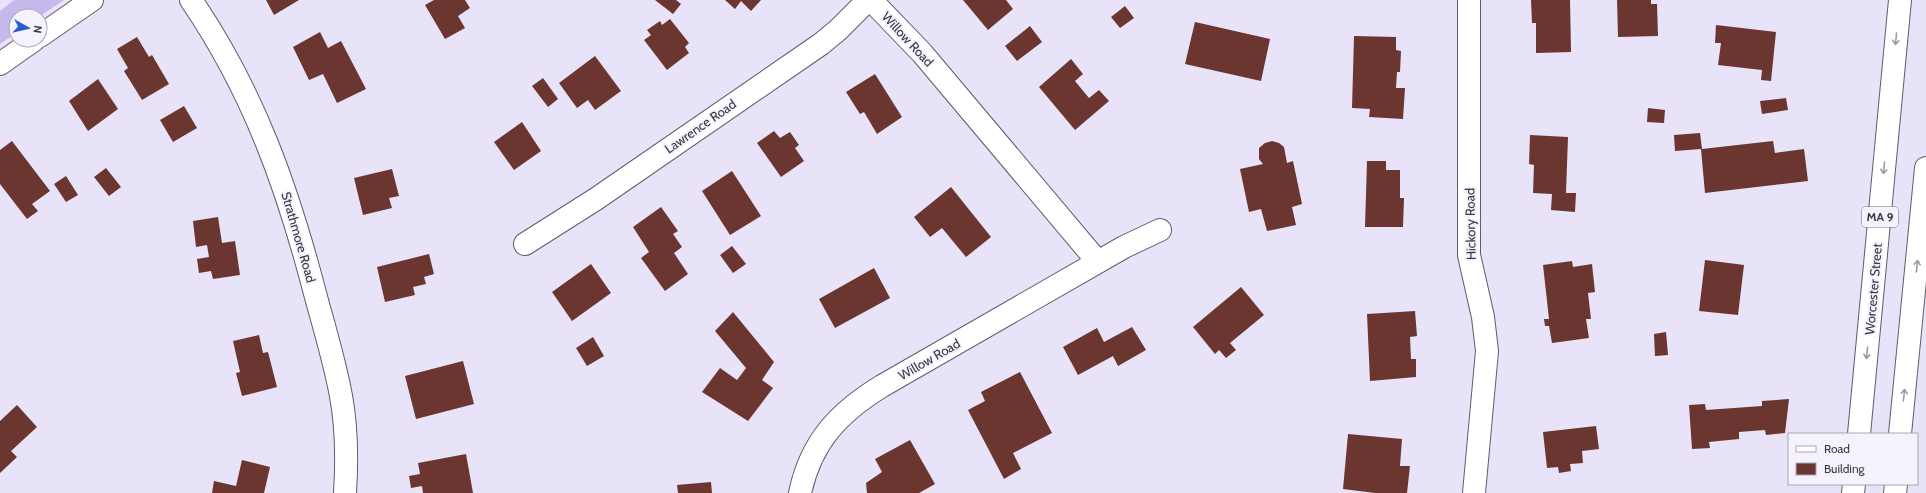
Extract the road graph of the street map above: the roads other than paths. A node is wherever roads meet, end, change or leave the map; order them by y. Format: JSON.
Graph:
{"nodes":[{"id":1,"x":92,"y":0,"type":"edge"},
{"id":2,"x":191,"y":0,"type":"edge"},
{"id":3,"x":870,"y":0,"type":"edge"},
{"id":4,"x":1469,"y":0,"type":"edge"},
{"id":5,"x":1900,"y":0,"type":"edge"},
{"id":6,"x":48,"y":30,"type":"edge"},
{"id":7,"x":23,"y":48,"type":"edge"},
{"id":8,"x":0,"y":64,"type":"edge"},
{"id":9,"x":1926,"y":168,"type":"edge"},
{"id":10,"x":1160,"y":230,"type":"dead end"},
{"id":11,"x":1923,"y":231,"type":"edge"},
{"id":12,"x":525,"y":244,"type":"dead end"},
{"id":13,"x":1098,"y":262,"type":"junction"},
{"id":14,"x":1859,"y":433,"type":"edge"},
{"id":15,"x":1900,"y":433,"type":"edge"},
{"id":16,"x":345,"y":493,"type":"edge"},
{"id":17,"x":800,"y":493,"type":"edge"},
{"id":18,"x":1474,"y":493,"type":"edge"}],
"edges":[{"from":1,"to":6,"type":"main road"},
{"from":2,"to":16,"type":"main road","name":"Strathmore Road"},
{"from":3,"to":12,"type":"main road","name":"Lawrence Road"},
{"from":3,"to":13,"type":"main road","name":"Willow Road"},
{"from":4,"to":18,"type":"main road","name":"Hickory Road"},
{"from":5,"to":14,"type":"main road","name":"Worcester Street","number":"MA 9","one_way":true},
{"from":7,"to":8,"type":"main road"},
{"from":9,"to":11,"type":"main road"},
{"from":10,"to":13,"type":"main road","name":"Willow Road"},
{"from":15,"to":11,"type":"main road","one_way":true},
{"from":13,"to":17,"type":"main road","name":"Willow Road"}]}
